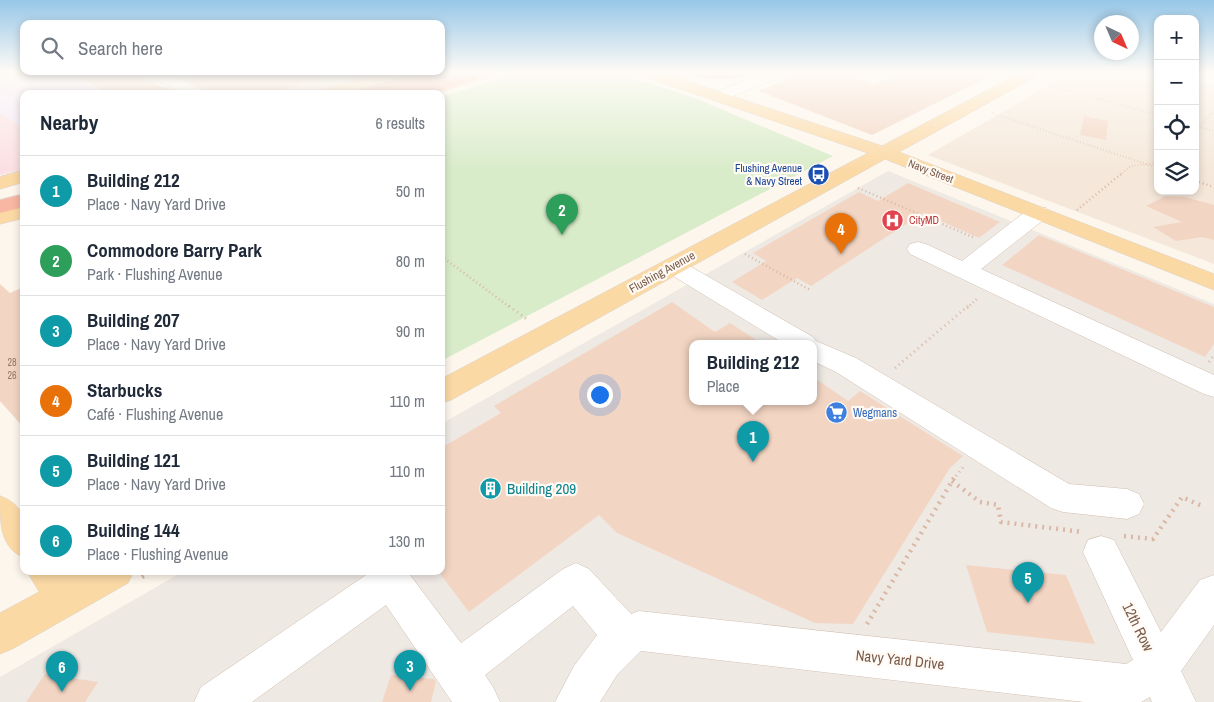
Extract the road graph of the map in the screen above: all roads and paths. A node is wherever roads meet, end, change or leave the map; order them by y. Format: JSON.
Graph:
{"nodes":[{"id":1,"x":745,"y":105,"type":"edge"},
{"id":2,"x":1125,"y":105,"type":"edge"},
{"id":3,"x":970,"y":106,"type":"joint"},
{"id":4,"x":1214,"y":112,"type":"edge"},
{"id":5,"x":1154,"y":114,"type":"edge"},
{"id":6,"x":1199,"y":124,"type":"edge"},
{"id":7,"x":1199,"y":127,"type":"edge"},
{"id":8,"x":1214,"y":131,"type":"edge"},
{"id":9,"x":883,"y":152,"type":"junction"},
{"id":10,"x":1154,"y":164,"type":"edge"},
{"id":11,"x":1148,"y":165,"type":"junction"},
{"id":12,"x":1154,"y":167,"type":"edge"},
{"id":13,"x":20,"y":177,"type":"edge"},
{"id":14,"x":1199,"y":181,"type":"edge"},
{"id":15,"x":0,"y":182,"type":"edge"},
{"id":16,"x":1214,"y":187,"type":"edge"},
{"id":17,"x":20,"y":188,"type":"edge"},
{"id":18,"x":858,"y":188,"type":"dead end"},
{"id":19,"x":0,"y":194,"type":"edge"},
{"id":20,"x":20,"y":201,"type":"edge"},
{"id":21,"x":0,"y":207,"type":"edge"},
{"id":22,"x":20,"y":212,"type":"edge"},
{"id":23,"x":1038,"y":213,"type":"junction"},
{"id":24,"x":1073,"y":214,"type":"dead end"},
{"id":25,"x":0,"y":218,"type":"edge"},
{"id":26,"x":981,"y":241,"type":"dead end"},
{"id":27,"x":918,"y":249,"type":"dead end"},
{"id":28,"x":745,"y":254,"type":"dead end"},
{"id":29,"x":445,"y":259,"type":"edge"},
{"id":30,"x":674,"y":266,"type":"junction"},
{"id":31,"x":965,"y":270,"type":"junction"},
{"id":32,"x":1214,"y":282,"type":"edge"},
{"id":33,"x":995,"y":284,"type":"junction"},
{"id":34,"x":810,"y":290,"type":"dead end"},
{"id":35,"x":528,"y":320,"type":"dead end"},
{"id":36,"x":798,"y":340,"type":"edge"},
{"id":37,"x":817,"y":352,"type":"edge"},
{"id":38,"x":877,"y":384,"type":"junction"},
{"id":39,"x":1214,"y":387,"type":"edge"},
{"id":40,"x":445,"y":390,"type":"edge"},
{"id":41,"x":970,"y":460,"type":"dead end"},
{"id":42,"x":1127,"y":504,"type":"dead end"},
{"id":43,"x":0,"y":511,"type":"edge"},
{"id":44,"x":20,"y":537,"type":"edge"},
{"id":45,"x":1101,"y":552,"type":"dead end"},
{"id":46,"x":98,"y":575,"type":"edge"},
{"id":47,"x":56,"y":585,"type":"edge"},
{"id":48,"x":1214,"y":593,"type":"edge"},
{"id":49,"x":863,"y":630,"type":"dead end"},
{"id":50,"x":0,"y":634,"type":"edge"},
{"id":51,"x":626,"y":638,"type":"junction"},
{"id":52,"x":1166,"y":686,"type":"edge"},
{"id":53,"x":467,"y":687,"type":"edge"},
{"id":54,"x":216,"y":702,"type":"edge"},
{"id":55,"x":577,"y":702,"type":"edge"}],
"edges":[{"from":1,"to":9,"type":"main road","name":"Navy Street"},
{"from":2,"to":5,"type":"path"},
{"from":3,"to":9,"type":"main road","name":"Flushing Avenue"},
{"from":3,"to":11,"type":"path"},
{"from":4,"to":6,"type":"path"},
{"from":7,"to":8,"type":"path"},
{"from":9,"to":23,"type":"main road","name":"Navy Street"},
{"from":9,"to":30,"type":"main road","name":"Flushing Avenue"},
{"from":10,"to":11,"type":"path"},
{"from":11,"to":12,"type":"path"},
{"from":11,"to":24,"type":"path"},
{"from":13,"to":15,"type":"main road"},
{"from":14,"to":16,"type":"path"},
{"from":17,"to":19,"type":"highway"},
{"from":18,"to":26,"type":"path"},
{"from":20,"to":21,"type":"highway"},
{"from":22,"to":25,"type":"main road"},
{"from":23,"to":31,"type":"street"},
{"from":23,"to":32,"type":"main road","name":"Navy Street"},
{"from":27,"to":31,"type":"street"},
{"from":28,"to":34,"type":"path"},
{"from":29,"to":35,"type":"path"},
{"from":30,"to":36,"type":"street"},
{"from":30,"to":40,"type":"main road","name":"Flushing Avenue"},
{"from":31,"to":33,"type":"street"},
{"from":33,"to":38,"type":"path"},
{"from":33,"to":39,"type":"street"},
{"from":37,"to":38,"type":"street"},
{"from":38,"to":42,"type":"street"},
{"from":41,"to":49,"type":"path"},
{"from":43,"to":44,"type":"main road"},
{"from":45,"to":52,"type":"street","name":"12th Row"},
{"from":46,"to":47,"type":"main road"},
{"from":47,"to":50,"type":"main road"},
{"from":48,"to":52,"type":"street","name":"Navy Yard Drive"},
{"from":51,"to":52,"type":"street","name":"Navy Yard Drive"},
{"from":51,"to":53,"type":"street"},
{"from":51,"to":55,"type":"street","name":"Navy Yard Drive"},
{"from":53,"to":54,"type":"street"}]}
